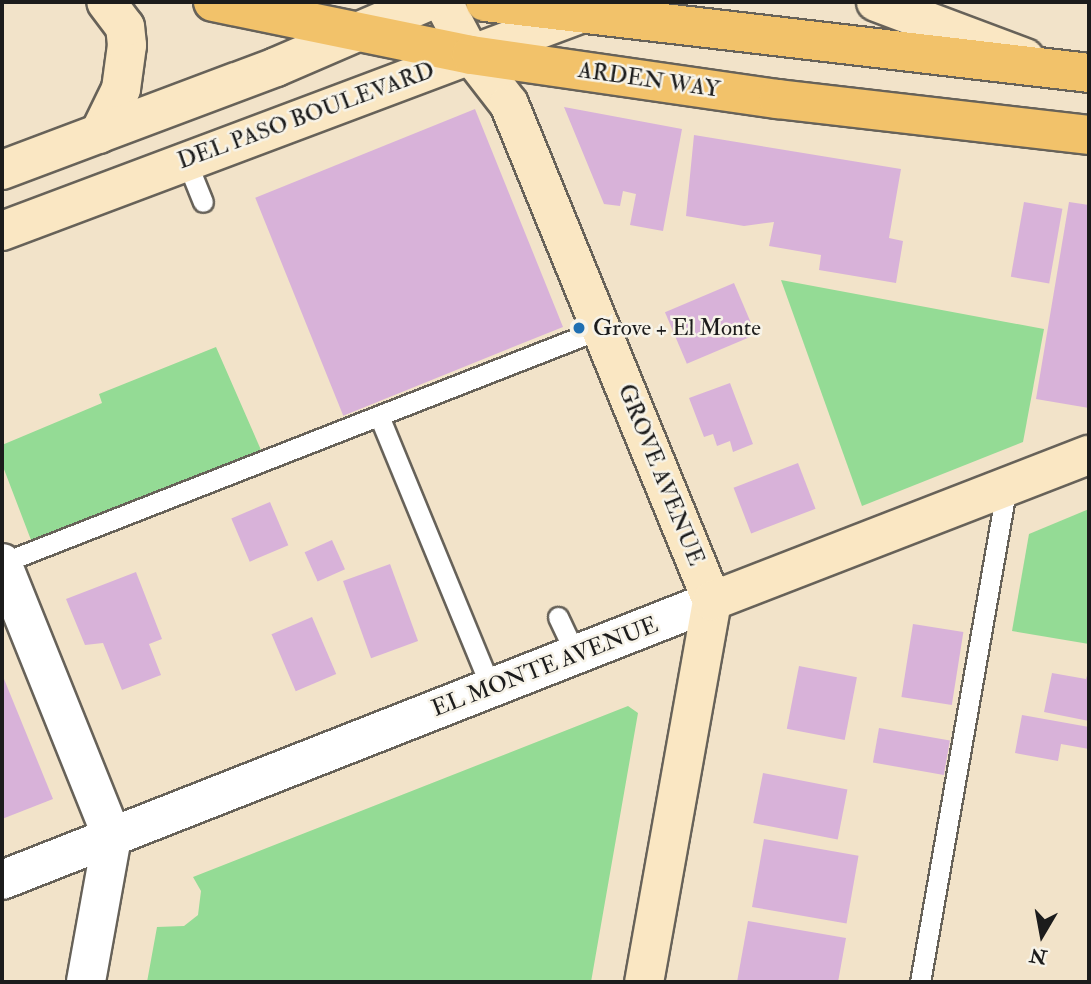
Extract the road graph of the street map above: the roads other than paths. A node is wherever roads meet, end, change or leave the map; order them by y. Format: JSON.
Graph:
{"nodes":[{"id":1,"x":106,"y":2,"type":"edge"},
{"id":2,"x":213,"y":2,"type":"edge"},
{"id":3,"x":427,"y":2,"type":"edge"},
{"id":4,"x":443,"y":2,"type":"edge"},
{"id":5,"x":485,"y":2,"type":"edge"},
{"id":6,"x":876,"y":2,"type":"edge"},
{"id":7,"x":596,"y":8,"type":"edge"},
{"id":8,"x":353,"y":34,"type":"junction"},
{"id":9,"x":471,"y":55,"type":"junction"},
{"id":10,"x":1050,"y":67,"type":"junction"},
{"id":11,"x":1089,"y":72,"type":"edge"},
{"id":12,"x":99,"y":134,"type":"junction"},
{"id":13,"x":1089,"y":135,"type":"edge"},
{"id":14,"x":186,"y":160,"type":"junction"},
{"id":15,"x":2,"y":170,"type":"edge"},
{"id":16,"x":203,"y":202,"type":"dead end"},
{"id":17,"x":2,"y":231,"type":"edge"},
{"id":18,"x":603,"y":328,"type":"junction"},
{"id":19,"x":379,"y":416,"type":"junction"},
{"id":20,"x":1089,"y":455,"type":"edge"},
{"id":21,"x":1007,"y":485,"type":"junction"},
{"id":22,"x":2,"y":563,"type":"edge"},
{"id":23,"x":712,"y":601,"type":"junction"},
{"id":24,"x":558,"y":617,"type":"dead end"},
{"id":25,"x":576,"y":655,"type":"junction"},
{"id":26,"x":491,"y":688,"type":"junction"},
{"id":27,"x":112,"y":837,"type":"junction"},
{"id":28,"x":2,"y":880,"type":"edge"},
{"id":29,"x":86,"y":982,"type":"edge"},
{"id":30,"x":644,"y":982,"type":"edge"},
{"id":31,"x":920,"y":982,"type":"edge"}],
"edges":[{"from":1,"to":12,"type":"main road"},
{"from":2,"to":8,"type":"main road","name":"ARDEN WAY"},
{"from":3,"to":8,"type":"main road"},
{"from":4,"to":9,"type":"main road","name":"GROVE AVENUE"},
{"from":5,"to":7,"type":"main road"},
{"from":6,"to":10,"type":"main road"},
{"from":7,"to":9,"type":"main road","name":"DEL PASO BOULEVARD"},
{"from":7,"to":10,"type":"main road"},
{"from":8,"to":9,"type":"main road","name":"ARDEN WAY"},
{"from":8,"to":12,"type":"main road"},
{"from":9,"to":13,"type":"main road","name":"ARDEN WAY"},
{"from":9,"to":14,"type":"main road","name":"DEL PASO BOULEVARD"},
{"from":9,"to":18,"type":"main road","name":"GROVE AVENUE"},
{"from":10,"to":11,"type":"main road"},
{"from":12,"to":15,"type":"main road"},
{"from":14,"to":16,"type":"lane"},
{"from":14,"to":17,"type":"main road","name":"DEL PASO BOULEVARD"},
{"from":18,"to":19,"type":"lane"},
{"from":18,"to":23,"type":"main road","name":"GROVE AVENUE"},
{"from":19,"to":22,"type":"lane"},
{"from":19,"to":26,"type":"lane"},
{"from":20,"to":21,"type":"main road","name":"EL MONTE AVENUE"},
{"from":21,"to":23,"type":"main road","name":"EL MONTE AVENUE"},
{"from":21,"to":31,"type":"lane"},
{"from":22,"to":27,"type":"street"},
{"from":23,"to":25,"type":"street","name":"EL MONTE AVENUE"},
{"from":23,"to":30,"type":"main road"},
{"from":24,"to":25,"type":"lane"},
{"from":25,"to":26,"type":"street","name":"EL MONTE AVENUE"},
{"from":26,"to":27,"type":"street","name":"EL MONTE AVENUE"},
{"from":27,"to":28,"type":"street","name":"EL MONTE AVENUE"},
{"from":27,"to":29,"type":"street"}]}
